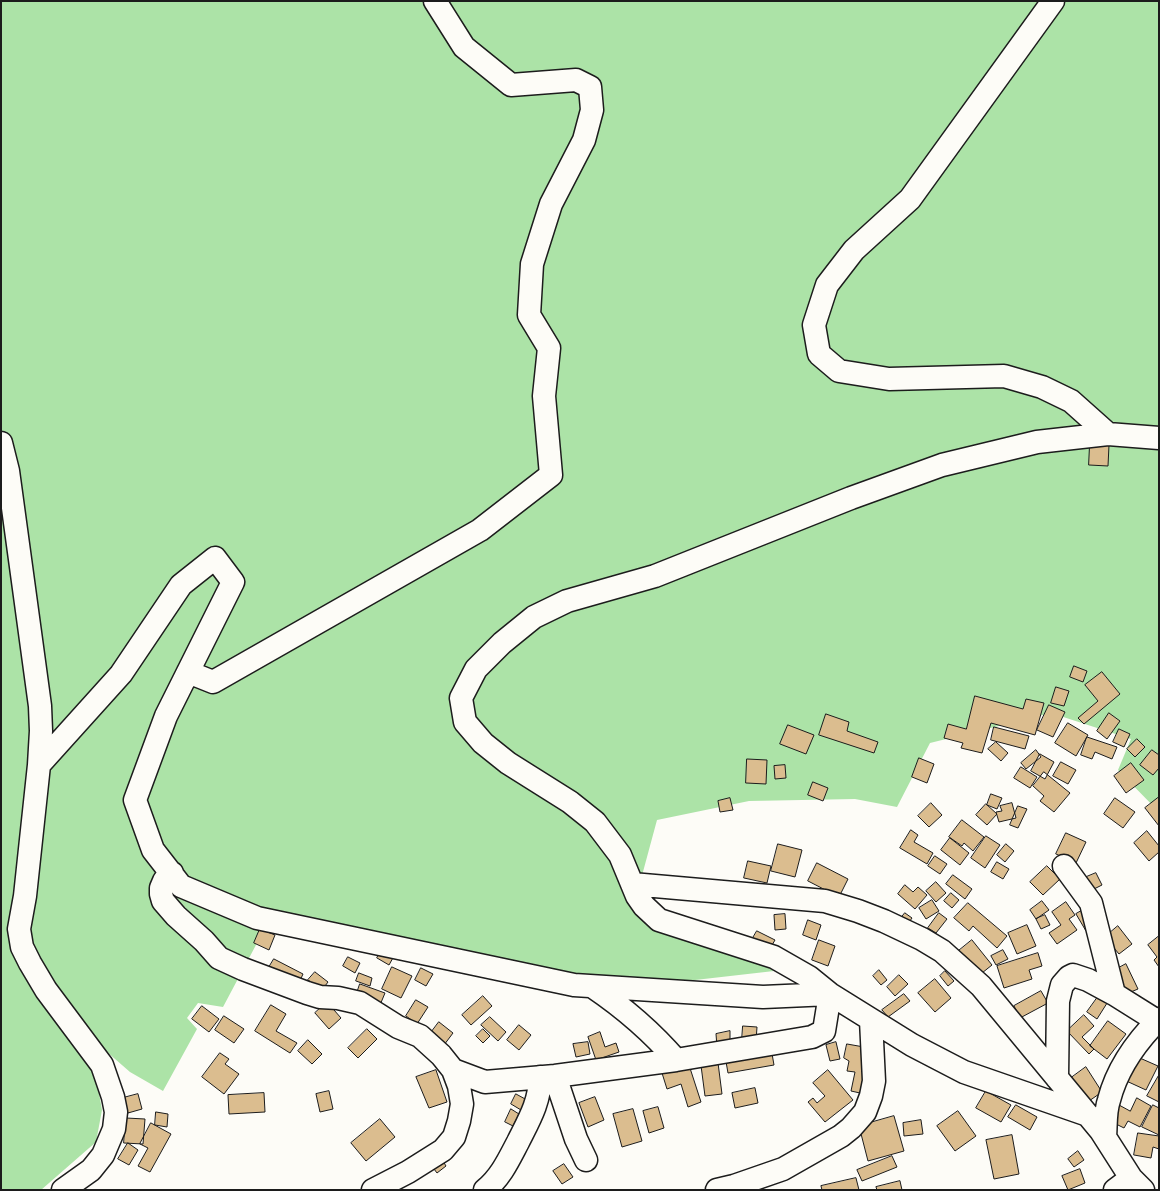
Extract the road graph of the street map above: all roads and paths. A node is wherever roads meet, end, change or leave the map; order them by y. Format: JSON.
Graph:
{"nodes":[{"id":1,"x":435,"y":1,"type":"edge"},
{"id":2,"x":1053,"y":1,"type":"edge"},
{"id":3,"x":1108,"y":434,"type":"junction"},
{"id":4,"x":1159,"y":438,"type":"edge"},
{"id":5,"x":1,"y":443,"type":"edge"},
{"id":6,"x":188,"y":672,"type":"junction"},
{"id":7,"x":39,"y":766,"type":"junction"},
{"id":8,"x":1064,"y":866,"type":"dead end"},
{"id":9,"x":172,"y":873,"type":"junction"},
{"id":10,"x":632,"y":884,"type":"junction"},
{"id":11,"x":593,"y":987,"type":"junction"},
{"id":12,"x":830,"y":994,"type":"junction"},
{"id":13,"x":1114,"y":994,"type":"junction"},
{"id":14,"x":872,"y":1020,"type":"junction"},
{"id":15,"x":1158,"y":1020,"type":"edge"},
{"id":16,"x":676,"y":1060,"type":"junction"},
{"id":17,"x":453,"y":1070,"type":"junction"},
{"id":18,"x":548,"y":1077,"type":"junction"},
{"id":19,"x":1057,"y":1078,"type":"junction"},
{"id":20,"x":1088,"y":1116,"type":"junction"},
{"id":21,"x":1104,"y":1137,"type":"junction"},
{"id":22,"x":586,"y":1160,"type":"dead end"},
{"id":23,"x":1130,"y":1186,"type":"edge"},
{"id":24,"x":63,"y":1190,"type":"edge"},
{"id":25,"x":373,"y":1190,"type":"edge"},
{"id":26,"x":485,"y":1190,"type":"edge"},
{"id":27,"x":717,"y":1190,"type":"edge"}],
"edges":[{"from":1,"to":6,"type":"street"},
{"from":2,"to":3,"type":"street"},
{"from":3,"to":4,"type":"street"},
{"from":3,"to":10,"type":"street"},
{"from":5,"to":7,"type":"street"},
{"from":6,"to":7,"type":"street"},
{"from":6,"to":9,"type":"street"},
{"from":7,"to":24,"type":"street"},
{"from":8,"to":13,"type":"street"},
{"from":9,"to":11,"type":"street"},
{"from":9,"to":17,"type":"street"},
{"from":10,"to":12,"type":"street"},
{"from":10,"to":19,"type":"street"},
{"from":11,"to":12,"type":"street"},
{"from":11,"to":16,"type":"street"},
{"from":12,"to":14,"type":"street"},
{"from":12,"to":16,"type":"street"},
{"from":13,"to":15,"type":"street"},
{"from":13,"to":19,"type":"street"},
{"from":14,"to":20,"type":"street"},
{"from":14,"to":27,"type":"street"},
{"from":15,"to":21,"type":"street"},
{"from":16,"to":18,"type":"street"},
{"from":17,"to":18,"type":"street"},
{"from":17,"to":25,"type":"street"},
{"from":18,"to":22,"type":"street"},
{"from":18,"to":26,"type":"street"},
{"from":19,"to":20,"type":"street"},
{"from":20,"to":21,"type":"street"},
{"from":21,"to":23,"type":"street"}]}
